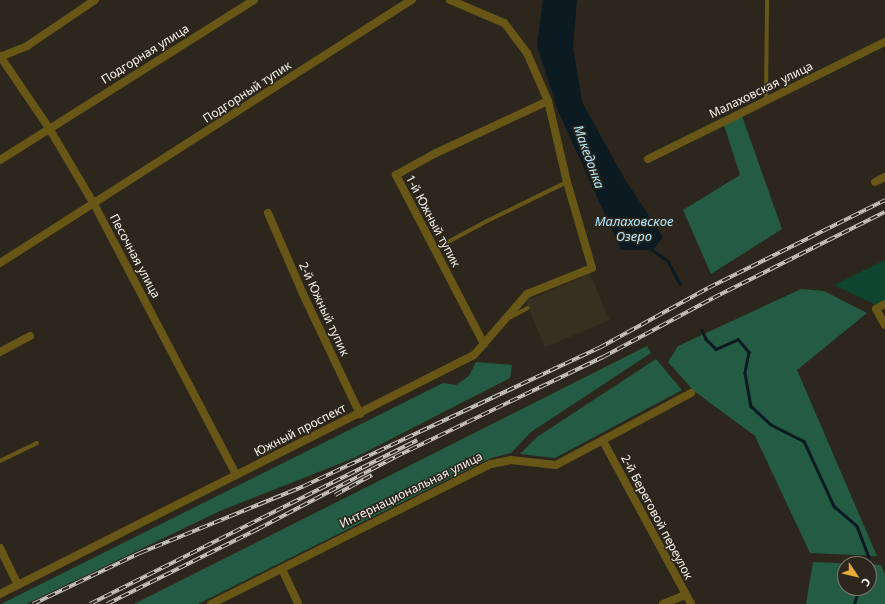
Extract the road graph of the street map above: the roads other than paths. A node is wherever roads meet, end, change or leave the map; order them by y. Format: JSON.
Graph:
{"nodes":[{"id":1,"x":95,"y":0,"type":"edge"},
{"id":2,"x":254,"y":0,"type":"edge"},
{"id":3,"x":412,"y":0,"type":"edge"},
{"id":4,"x":450,"y":0,"type":"edge"},
{"id":5,"x":767,"y":0,"type":"edge"},
{"id":6,"x":885,"y":42,"type":"edge"},
{"id":7,"x":0,"y":56,"type":"edge"},
{"id":8,"x":548,"y":100,"type":"junction"},
{"id":9,"x":766,"y":101,"type":"junction"},
{"id":10,"x":49,"y":128,"type":"junction"},
{"id":11,"x":648,"y":159,"type":"dead end"},
{"id":12,"x":0,"y":160,"type":"edge"},
{"id":13,"x":885,"y":177,"type":"edge"},
{"id":14,"x":566,"y":182,"type":"junction"},
{"id":15,"x":875,"y":182,"type":"dead end"},
{"id":16,"x":94,"y":204,"type":"junction"},
{"id":17,"x":268,"y":213,"type":"dead end"},
{"id":18,"x":434,"y":249,"type":"junction"},
{"id":19,"x":0,"y":262,"type":"edge"},
{"id":20,"x":885,"y":304,"type":"edge"},
{"id":21,"x":528,"y":308,"type":"dead end"},
{"id":22,"x":503,"y":321,"type":"junction"},
{"id":23,"x":885,"y":325,"type":"edge"},
{"id":24,"x":30,"y":336,"type":"dead end"},
{"id":25,"x":484,"y":344,"type":"junction"},
{"id":26,"x":0,"y":352,"type":"edge"},
{"id":27,"x":691,"y":393,"type":"dead end"},
{"id":28,"x":360,"y":414,"type":"junction"},
{"id":29,"x":603,"y":441,"type":"junction"},
{"id":30,"x":37,"y":443,"type":"dead end"},
{"id":31,"x":0,"y":462,"type":"edge"},
{"id":32,"x":236,"y":475,"type":"junction"},
{"id":33,"x":0,"y":548,"type":"edge"},
{"id":34,"x":282,"y":569,"type":"junction"},
{"id":35,"x":18,"y":585,"type":"junction"},
{"id":36,"x":0,"y":594,"type":"edge"},
{"id":37,"x":685,"y":595,"type":"junction"},
{"id":38,"x":211,"y":604,"type":"edge"},
{"id":39,"x":298,"y":604,"type":"edge"},
{"id":40,"x":663,"y":604,"type":"edge"},
{"id":41,"x":691,"y":604,"type":"edge"}],
"edges":[{"from":1,"to":7,"type":"street"},
{"from":2,"to":10,"type":"street","name":"Подгорная улица"},
{"from":3,"to":16,"type":"street","name":"Подгорный тупик"},
{"from":4,"to":8,"type":"street"},
{"from":5,"to":9,"type":"lane"},
{"from":6,"to":9,"type":"street","name":"Малаховская улица"},
{"from":7,"to":10,"type":"street","name":"Песочная улица"},
{"from":8,"to":14,"type":"street"},
{"from":8,"to":18,"type":"street","name":"1-й Южный тупик"},
{"from":9,"to":11,"type":"street","name":"Малаховская улица"},
{"from":10,"to":12,"type":"street","name":"Подгорная улица"},
{"from":10,"to":16,"type":"street","name":"Песочная улица"},
{"from":13,"to":15,"type":"street"},
{"from":14,"to":18,"type":"lane"},
{"from":14,"to":22,"type":"street","name":"Южный проспект"},
{"from":16,"to":19,"type":"street","name":"Подгорный тупик"},
{"from":16,"to":32,"type":"street","name":"Песочная улица"},
{"from":17,"to":28,"type":"street","name":"2-й Южный тупик"},
{"from":18,"to":25,"type":"street","name":"1-й Южный тупик"},
{"from":20,"to":23,"type":"street"},
{"from":21,"to":22,"type":"lane"},
{"from":22,"to":25,"type":"street","name":"Южный проспект"},
{"from":24,"to":26,"type":"street"},
{"from":25,"to":28,"type":"street","name":"Южный проспект"},
{"from":27,"to":29,"type":"street","name":"Интернациональная улица"},
{"from":28,"to":32,"type":"street","name":"Южный проспект"},
{"from":29,"to":34,"type":"street","name":"Интернациональная улица"},
{"from":29,"to":37,"type":"street","name":"2-й Береговой переулок"},
{"from":30,"to":31,"type":"lane"},
{"from":32,"to":35,"type":"street","name":"Южный проспект"},
{"from":33,"to":35,"type":"street"},
{"from":34,"to":38,"type":"street","name":"Интернациональная улица"},
{"from":34,"to":39,"type":"street"},
{"from":35,"to":36,"type":"street","name":"Южный проспект"},
{"from":37,"to":40,"type":"street"},
{"from":37,"to":41,"type":"street","name":"2-й Береговой переулок"}]}
